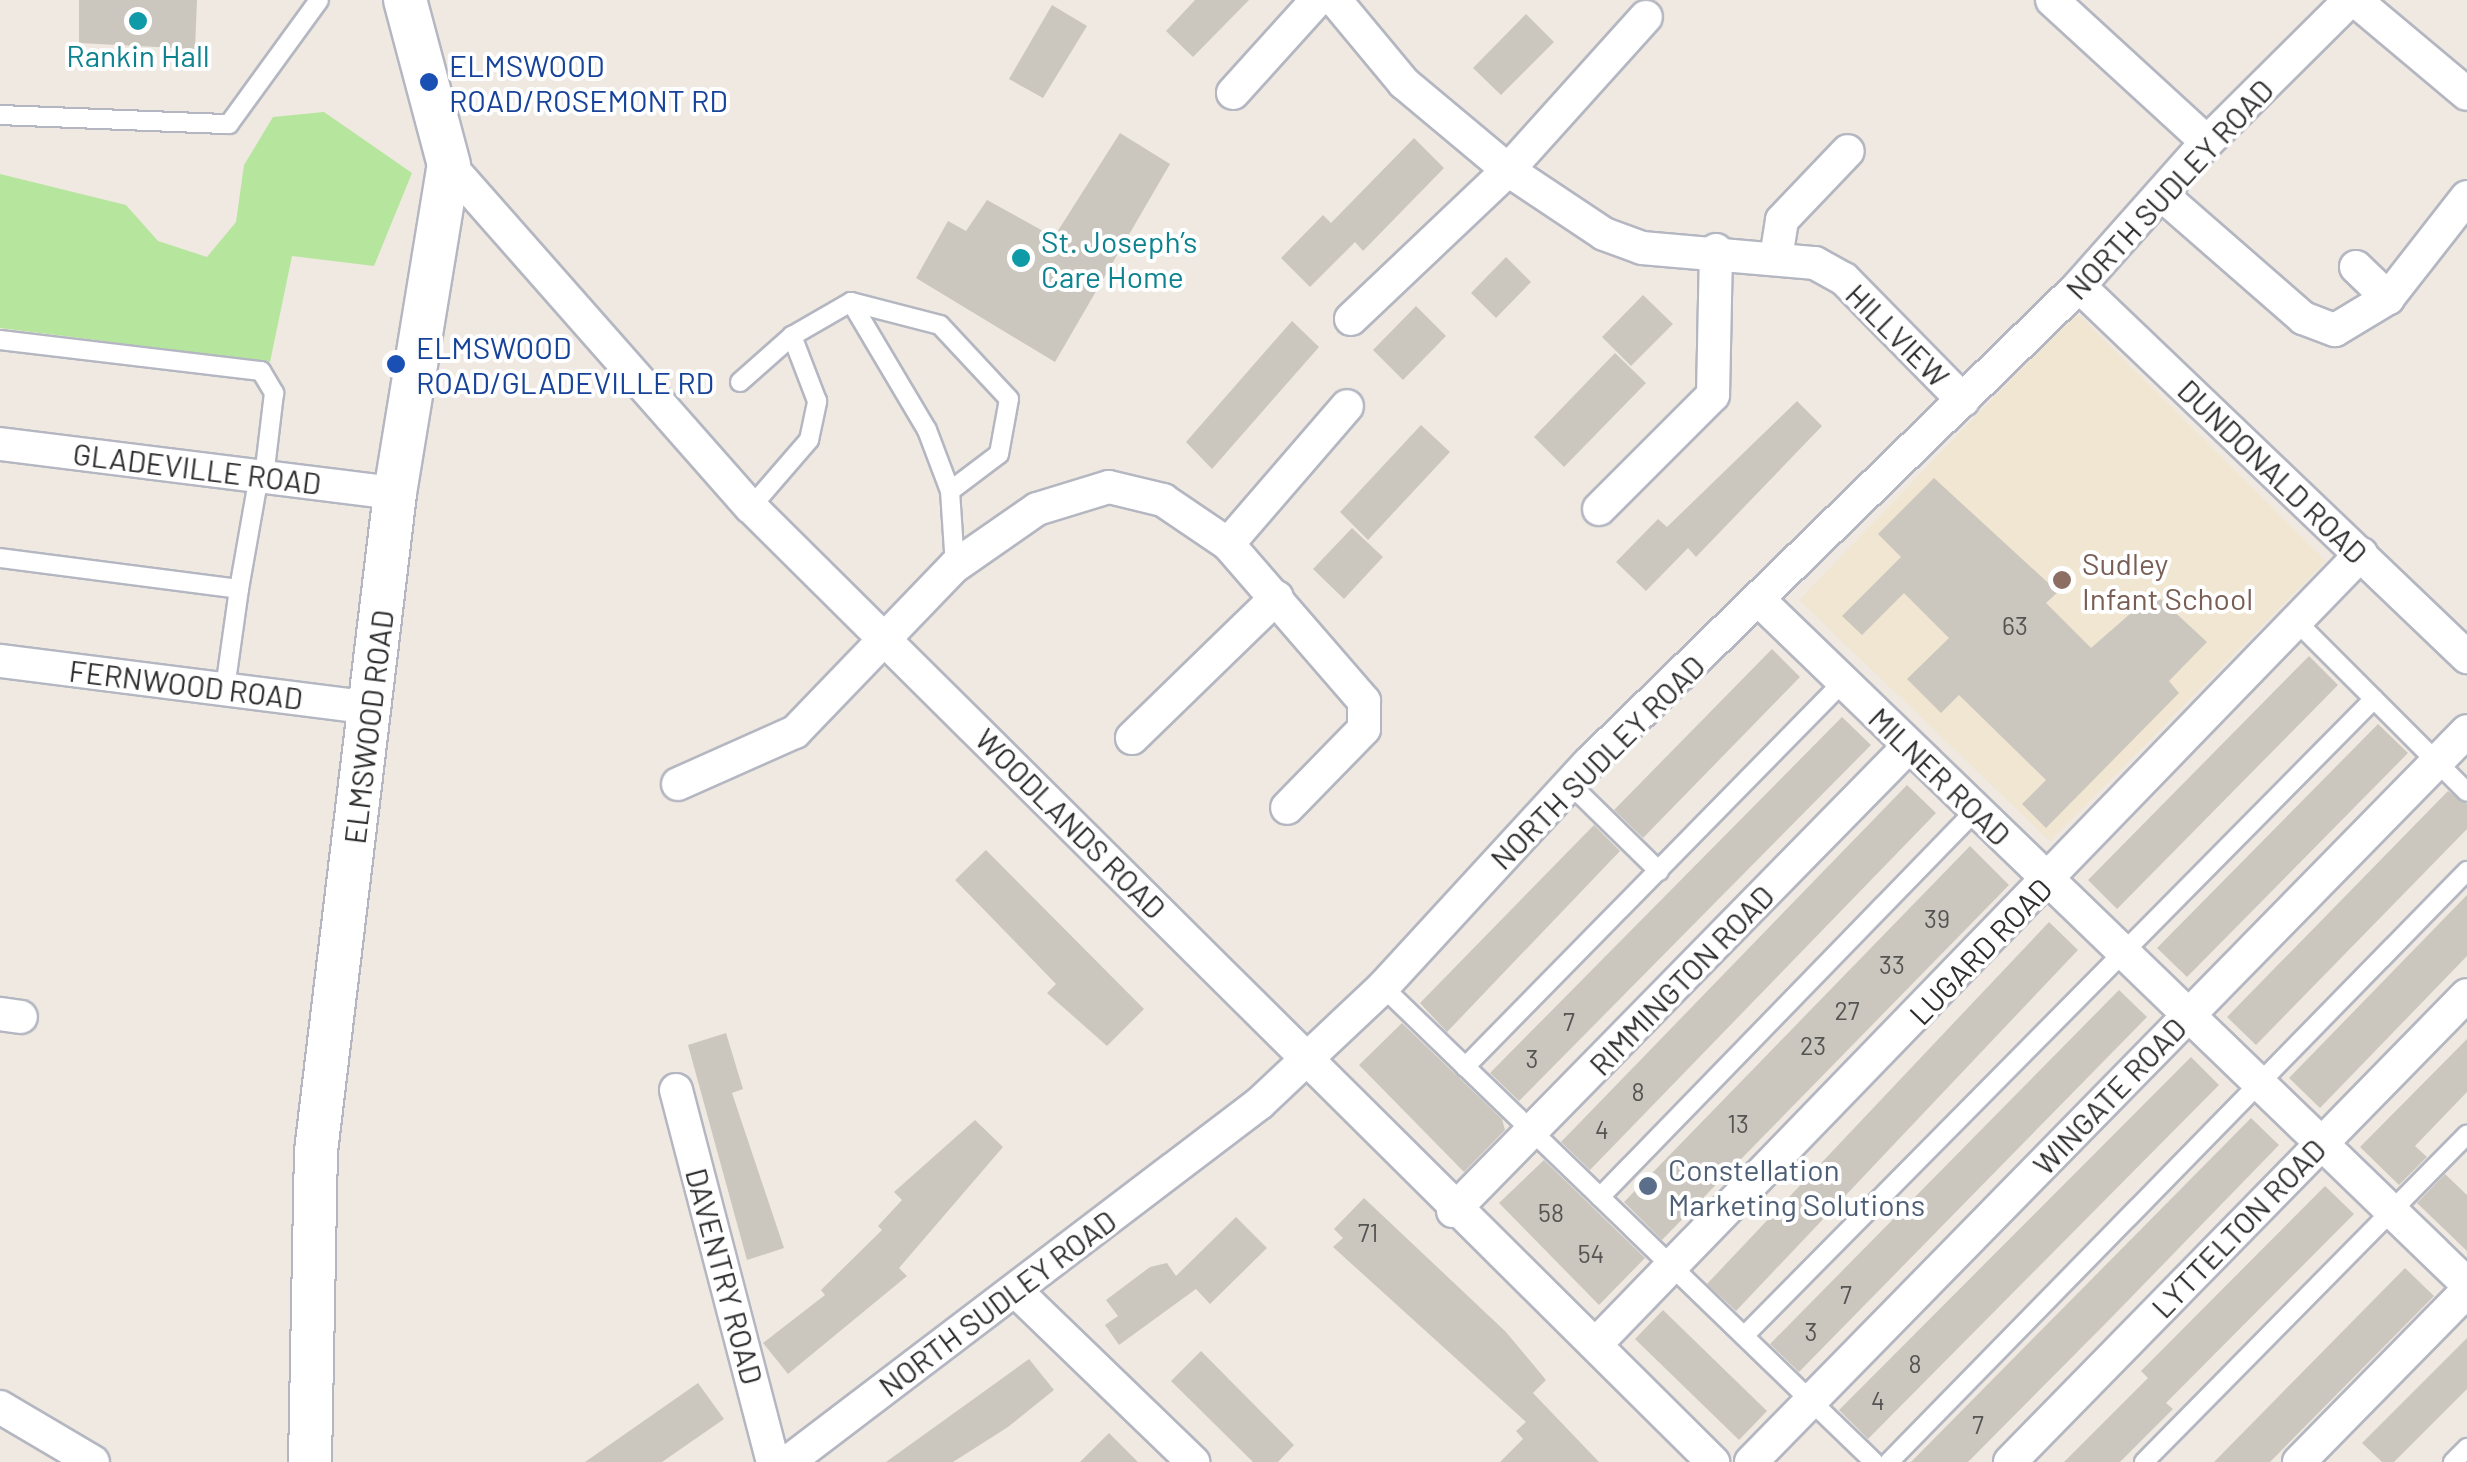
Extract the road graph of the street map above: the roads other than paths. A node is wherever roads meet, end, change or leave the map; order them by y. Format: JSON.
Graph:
{"nodes":[{"id":1,"x":319,"y":0,"type":"edge"},
{"id":2,"x":405,"y":0,"type":"edge"},
{"id":3,"x":1317,"y":0,"type":"edge"},
{"id":4,"x":1335,"y":0,"type":"edge"},
{"id":5,"x":2052,"y":0,"type":"edge"},
{"id":6,"x":2353,"y":0,"type":"edge"},
{"id":7,"x":1646,"y":16,"type":"dead end"},
{"id":8,"x":1232,"y":93,"type":"dead end"},
{"id":9,"x":2467,"y":94,"type":"edge"},
{"id":10,"x":0,"y":115,"type":"edge"},
{"id":11,"x":2208,"y":142,"type":"junction"},
{"id":12,"x":1848,"y":151,"type":"dead end"},
{"id":13,"x":449,"y":164,"type":"junction"},
{"id":14,"x":1508,"y":170,"type":"junction"},
{"id":15,"x":2161,"y":194,"type":"junction"},
{"id":16,"x":2467,"y":196,"type":"edge"},
{"id":17,"x":1716,"y":250,"type":"junction"},
{"id":18,"x":1776,"y":258,"type":"junction"},
{"id":19,"x":2356,"y":267,"type":"dead end"},
{"id":20,"x":2079,"y":286,"type":"junction"},
{"id":21,"x":2388,"y":298,"type":"junction"},
{"id":22,"x":851,"y":302,"type":"junction"},
{"id":23,"x":1351,"y":319,"type":"dead end"},
{"id":24,"x":792,"y":336,"type":"junction"},
{"id":25,"x":0,"y":340,"type":"edge"},
{"id":26,"x":740,"y":382,"type":"dead end"},
{"id":27,"x":1963,"y":400,"type":"junction"},
{"id":28,"x":1347,"y":406,"type":"dead end"},
{"id":29,"x":0,"y":444,"type":"edge"},
{"id":30,"x":262,"y":477,"type":"junction"},
{"id":31,"x":950,"y":491,"type":"junction"},
{"id":32,"x":394,"y":493,"type":"junction"},
{"id":33,"x":751,"y":508,"type":"junction"},
{"id":34,"x":1600,"y":509,"type":"dead end"},
{"id":35,"x":1228,"y":544,"type":"junction"},
{"id":36,"x":2361,"y":554,"type":"junction"},
{"id":37,"x":0,"y":558,"type":"edge"},
{"id":38,"x":955,"y":566,"type":"junction"},
{"id":39,"x":239,"y":589,"type":"junction"},
{"id":40,"x":1278,"y":597,"type":"junction"},
{"id":41,"x":1759,"y":600,"type":"junction"},
{"id":42,"x":2297,"y":622,"type":"junction"},
{"id":43,"x":885,"y":640,"type":"junction"},
{"id":44,"x":2467,"y":656,"type":"edge"},
{"id":45,"x":0,"y":661,"type":"edge"},
{"id":46,"x":1843,"y":682,"type":"junction"},
{"id":47,"x":224,"y":689,"type":"junction"},
{"id":48,"x":2374,"y":699,"type":"junction"},
{"id":49,"x":371,"y":708,"type":"junction"},
{"id":50,"x":2467,"y":731,"type":"edge"},
{"id":51,"x":1132,"y":738,"type":"dead end"},
{"id":52,"x":1908,"y":747,"type":"junction"},
{"id":53,"x":2436,"y":762,"type":"junction"},
{"id":54,"x":1569,"y":783,"type":"junction"},
{"id":55,"x":678,"y":784,"type":"dead end"},
{"id":56,"x":2467,"y":792,"type":"edge"},
{"id":57,"x":1287,"y":808,"type":"dead end"},
{"id":58,"x":1975,"y":810,"type":"junction"},
{"id":59,"x":2467,"y":870,"type":"edge"},
{"id":60,"x":1659,"y":871,"type":"junction"},
{"id":61,"x":2048,"y":881,"type":"junction"},
{"id":62,"x":2123,"y":954,"type":"junction"},
{"id":63,"x":1382,"y":988,"type":"junction"},
{"id":64,"x":2467,"y":995,"type":"edge"},
{"id":65,"x":2187,"y":1016,"type":"junction"},
{"id":66,"x":1306,"y":1059,"type":"junction"},
{"id":67,"x":1465,"y":1067,"type":"junction"},
{"id":68,"x":2259,"y":1087,"type":"junction"},
{"id":69,"x":676,"y":1090,"type":"dead end"},
{"id":70,"x":1533,"y":1132,"type":"junction"},
{"id":71,"x":2467,"y":1134,"type":"edge"},
{"id":72,"x":2320,"y":1144,"type":"junction"},
{"id":73,"x":1600,"y":1197,"type":"junction"},
{"id":74,"x":1453,"y":1211,"type":"junction"},
{"id":75,"x":2389,"y":1212,"type":"junction"},
{"id":76,"x":1673,"y":1265,"type":"junction"},
{"id":77,"x":2467,"y":1288,"type":"edge"},
{"id":78,"x":1014,"y":1290,"type":"junction"},
{"id":79,"x":1744,"y":1336,"type":"junction"},
{"id":80,"x":1596,"y":1344,"type":"junction"},
{"id":81,"x":1811,"y":1401,"type":"junction"},
{"id":82,"x":0,"y":1407,"type":"edge"},
{"id":83,"x":2320,"y":1455,"type":"edge"},
{"id":84,"x":93,"y":1462,"type":"edge"},
{"id":85,"x":310,"y":1462,"type":"edge"},
{"id":86,"x":774,"y":1462,"type":"edge"},
{"id":87,"x":788,"y":1462,"type":"edge"},
{"id":88,"x":1193,"y":1462,"type":"edge"},
{"id":89,"x":1714,"y":1462,"type":"edge"},
{"id":90,"x":1751,"y":1462,"type":"edge"},
{"id":91,"x":1874,"y":1462,"type":"edge"},
{"id":92,"x":1889,"y":1462,"type":"edge"},
{"id":93,"x":2010,"y":1462,"type":"edge"},
{"id":94,"x":2144,"y":1462,"type":"edge"}],
"edges":[{"from":1,"to":10,"type":"lane"},
{"from":2,"to":13,"type":"street","name":"ELMSWOOD ROAD"},
{"from":3,"to":8,"type":"street"},
{"from":4,"to":14,"type":"street","name":"HILLVIEW"},
{"from":5,"to":11,"type":"street"},
{"from":6,"to":9,"type":"street"},
{"from":6,"to":11,"type":"street","name":"NORTH SUDLEY ROAD"},
{"from":7,"to":14,"type":"street"},
{"from":11,"to":15,"type":"street","name":"NORTH SUDLEY ROAD"},
{"from":12,"to":18,"type":"street"},
{"from":13,"to":32,"type":"street","name":"ELMSWOOD ROAD"},
{"from":13,"to":33,"type":"street","name":"WOODLANDS ROAD"},
{"from":14,"to":17,"type":"street","name":"HILLVIEW"},
{"from":14,"to":23,"type":"street"},
{"from":15,"to":20,"type":"street","name":"NORTH SUDLEY ROAD"},
{"from":15,"to":21,"type":"street"},
{"from":16,"to":21,"type":"street"},
{"from":17,"to":18,"type":"street","name":"HILLVIEW"},
{"from":17,"to":34,"type":"street"},
{"from":18,"to":27,"type":"street","name":"HILLVIEW"},
{"from":19,"to":21,"type":"street"},
{"from":20,"to":27,"type":"street","name":"NORTH SUDLEY ROAD"},
{"from":20,"to":36,"type":"street","name":"DUNDONALD ROAD"},
{"from":22,"to":24,"type":"lane"},
{"from":22,"to":31,"type":"lane"},
{"from":22,"to":31,"type":"lane"},
{"from":24,"to":26,"type":"lane"},
{"from":24,"to":33,"type":"lane"},
{"from":25,"to":30,"type":"lane"},
{"from":27,"to":41,"type":"street","name":"NORTH SUDLEY ROAD"},
{"from":28,"to":35,"type":"street"},
{"from":29,"to":30,"type":"street","name":"GLADEVILLE ROAD"},
{"from":30,"to":32,"type":"street","name":"GLADEVILLE ROAD"},
{"from":30,"to":39,"type":"lane"},
{"from":31,"to":38,"type":"lane"},
{"from":32,"to":49,"type":"street","name":"ELMSWOOD ROAD"},
{"from":33,"to":43,"type":"street","name":"WOODLANDS ROAD"},
{"from":35,"to":38,"type":"street"},
{"from":35,"to":40,"type":"street"},
{"from":36,"to":42,"type":"street","name":"LUGARD ROAD"},
{"from":36,"to":44,"type":"street","name":"DUNDONALD ROAD"},
{"from":37,"to":39,"type":"lane"},
{"from":38,"to":43,"type":"street"},
{"from":39,"to":47,"type":"lane"},
{"from":40,"to":51,"type":"street"},
{"from":40,"to":57,"type":"street"},
{"from":41,"to":46,"type":"street","name":"MILNER ROAD"},
{"from":41,"to":54,"type":"street","name":"NORTH SUDLEY ROAD"},
{"from":42,"to":48,"type":"lane"},
{"from":42,"to":61,"type":"street","name":"LUGARD ROAD"},
{"from":43,"to":55,"type":"street"},
{"from":43,"to":66,"type":"street","name":"WOODLANDS ROAD"},
{"from":45,"to":47,"type":"street","name":"FERNWOOD ROAD"},
{"from":46,"to":52,"type":"street","name":"MILNER ROAD"},
{"from":46,"to":60,"type":"lane"},
{"from":47,"to":49,"type":"street","name":"FERNWOOD ROAD"},
{"from":48,"to":53,"type":"lane"},
{"from":48,"to":62,"type":"lane"},
{"from":49,"to":85,"type":"street","name":"ELMSWOOD ROAD"},
{"from":50,"to":53,"type":"street","name":"WINGATE ROAD"},
{"from":52,"to":58,"type":"street","name":"MILNER ROAD"},
{"from":52,"to":70,"type":"street","name":"RIMMINGTON ROAD"},
{"from":53,"to":56,"type":"lane"},
{"from":53,"to":65,"type":"street","name":"WINGATE ROAD"},
{"from":54,"to":60,"type":"lane"},
{"from":54,"to":63,"type":"street","name":"NORTH SUDLEY ROAD"},
{"from":58,"to":61,"type":"street","name":"MILNER ROAD"},
{"from":58,"to":73,"type":"lane"},
{"from":59,"to":68,"type":"lane"},
{"from":60,"to":67,"type":"lane"},
{"from":61,"to":62,"type":"street","name":"MILNER ROAD"},
{"from":61,"to":76,"type":"street","name":"LUGARD ROAD"},
{"from":62,"to":65,"type":"street","name":"MILNER ROAD"},
{"from":62,"to":79,"type":"lane"},
{"from":63,"to":66,"type":"street","name":"NORTH SUDLEY ROAD"},
{"from":63,"to":67,"type":"lane"},
{"from":64,"to":72,"type":"street","name":"LYTTELTON ROAD"},
{"from":65,"to":68,"type":"street","name":"MILNER ROAD"},
{"from":65,"to":81,"type":"street","name":"WINGATE ROAD"},
{"from":66,"to":74,"type":"street","name":"WOODLANDS ROAD"},
{"from":66,"to":78,"type":"street","name":"NORTH SUDLEY ROAD"},
{"from":67,"to":70,"type":"lane"},
{"from":68,"to":72,"type":"street","name":"MILNER ROAD"},
{"from":68,"to":92,"type":"lane"},
{"from":69,"to":86,"type":"street","name":"DAVENTRY ROAD"},
{"from":70,"to":73,"type":"lane"},
{"from":70,"to":74,"type":"street","name":"RIMMINGTON ROAD"},
{"from":71,"to":75,"type":"lane"},
{"from":72,"to":75,"type":"street","name":"MILNER ROAD"},
{"from":72,"to":93,"type":"street","name":"LYTTELTON ROAD"},
{"from":73,"to":76,"type":"lane"},
{"from":74,"to":80,"type":"street","name":"WOODLANDS ROAD"},
{"from":75,"to":77,"type":"street","name":"MILNER ROAD"},
{"from":75,"to":94,"type":"lane"},
{"from":76,"to":79,"type":"lane"},
{"from":76,"to":80,"type":"street","name":"LUGARD ROAD"},
{"from":77,"to":83,"type":"street"},
{"from":78,"to":87,"type":"street","name":"NORTH SUDLEY ROAD"},
{"from":78,"to":88,"type":"street"},
{"from":79,"to":81,"type":"lane"},
{"from":80,"to":89,"type":"street","name":"WOODLANDS ROAD"},
{"from":81,"to":90,"type":"street","name":"WINGATE ROAD"},
{"from":81,"to":91,"type":"lane"},
{"from":82,"to":84,"type":"street"}]}
